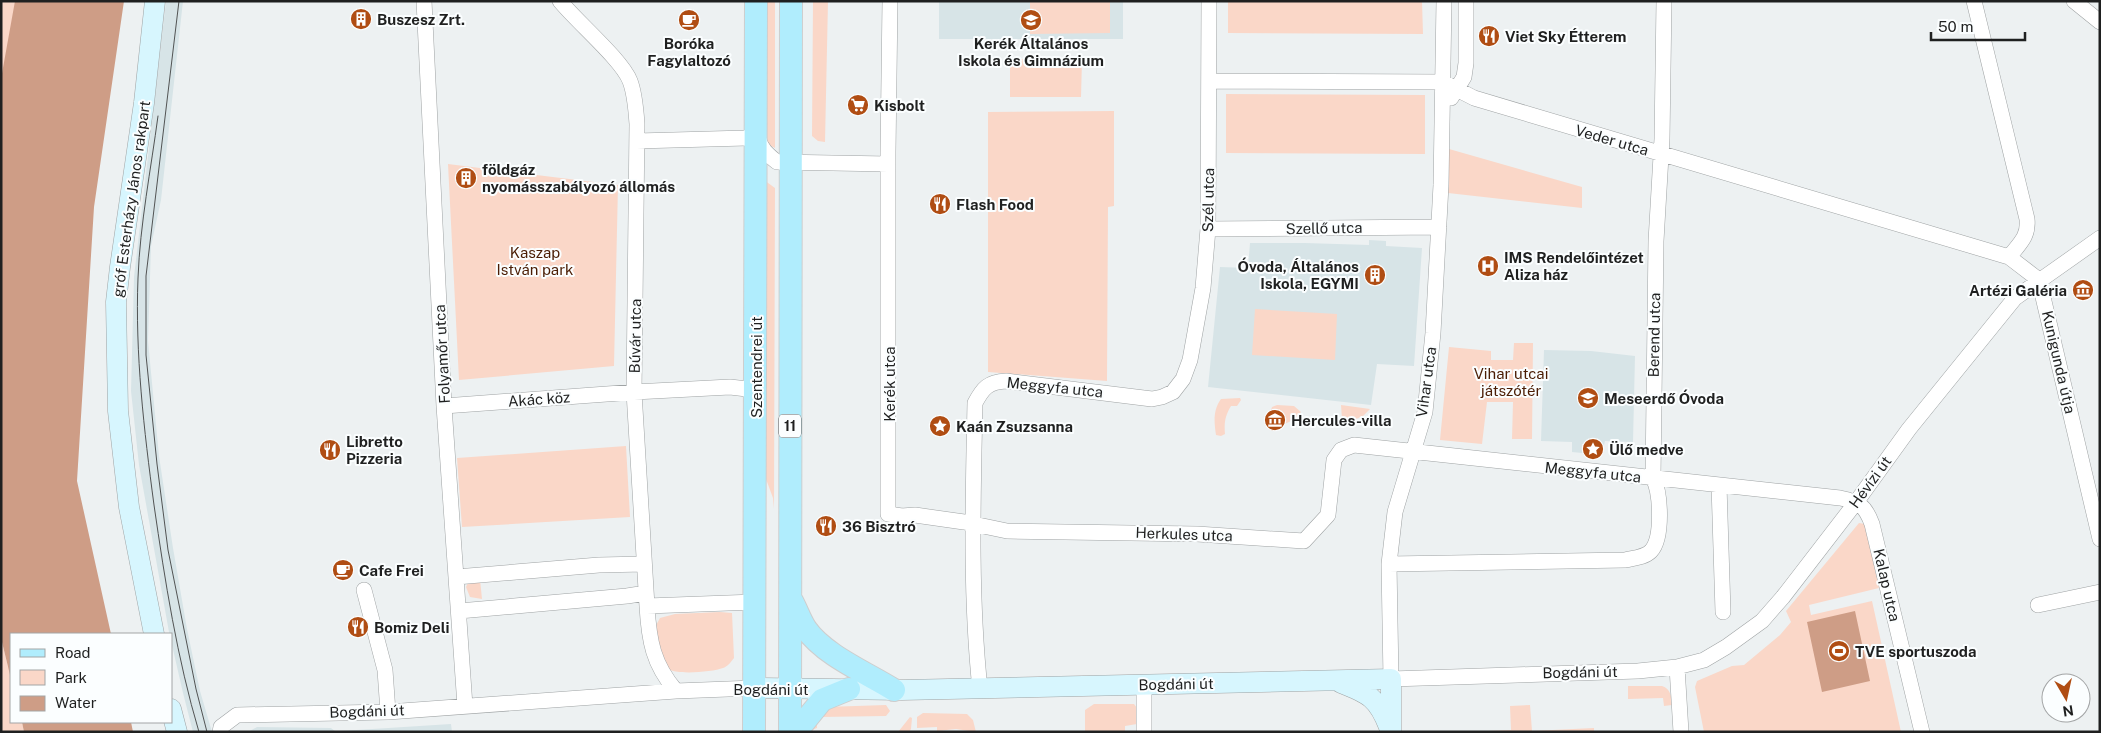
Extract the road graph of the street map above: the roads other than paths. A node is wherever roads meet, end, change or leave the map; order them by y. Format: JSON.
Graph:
{"nodes":[{"id":1,"x":155,"y":1,"type":"edge"},
{"id":2,"x":424,"y":1,"type":"edge"},
{"id":3,"x":560,"y":1,"type":"edge"},
{"id":4,"x":756,"y":1,"type":"edge"},
{"id":5,"x":791,"y":1,"type":"edge"},
{"id":6,"x":890,"y":1,"type":"edge"},
{"id":7,"x":1209,"y":1,"type":"edge"},
{"id":8,"x":1444,"y":1,"type":"edge"},
{"id":9,"x":1466,"y":1,"type":"edge"},
{"id":10,"x":1664,"y":1,"type":"edge"},
{"id":11,"x":1974,"y":1,"type":"edge"},
{"id":12,"x":2074,"y":1,"type":"edge"},
{"id":13,"x":2100,"y":22,"type":"edge"},
{"id":14,"x":1209,"y":81,"type":"junction"},
{"id":15,"x":1443,"y":82,"type":"junction"},
{"id":16,"x":1456,"y":90,"type":"junction"},
{"id":17,"x":1443,"y":111,"type":"junction"},
{"id":18,"x":756,"y":128,"type":"junction"},
{"id":19,"x":637,"y":140,"type":"junction"},
{"id":20,"x":1661,"y":154,"type":"junction"},
{"id":21,"x":791,"y":163,"type":"junction"},
{"id":22,"x":888,"y":164,"type":"junction"},
{"id":23,"x":1439,"y":227,"type":"junction"},
{"id":24,"x":1208,"y":229,"type":"junction"},
{"id":25,"x":2100,"y":238,"type":"edge"},
{"id":26,"x":2009,"y":257,"type":"junction"},
{"id":27,"x":2040,"y":280,"type":"junction"},
{"id":28,"x":634,"y":392,"type":"junction"},
{"id":29,"x":1173,"y":392,"type":"joint"},
{"id":30,"x":444,"y":406,"type":"junction"},
{"id":31,"x":756,"y":406,"type":"junction"},
{"id":32,"x":1411,"y":452,"type":"junction"},
{"id":33,"x":1334,"y":460,"type":"joint"},
{"id":34,"x":1653,"y":478,"type":"junction"},
{"id":35,"x":1719,"y":485,"type":"junction"},
{"id":36,"x":1857,"y":502,"type":"junction"},
{"id":37,"x":973,"y":523,"type":"junction"},
{"id":38,"x":2100,"y":539,"type":"edge"},
{"id":39,"x":644,"y":564,"type":"junction"},
{"id":40,"x":1389,"y":564,"type":"junction"},
{"id":41,"x":456,"y":577,"type":"junction"},
{"id":42,"x":364,"y":590,"type":"dead end"},
{"id":43,"x":2100,"y":592,"type":"edge"},
{"id":44,"x":790,"y":595,"type":"junction"},
{"id":45,"x":646,"y":599,"type":"junction"},
{"id":46,"x":755,"y":602,"type":"junction"},
{"id":47,"x":2038,"y":605,"type":"dead end"},
{"id":48,"x":459,"y":611,"type":"junction"},
{"id":49,"x":1723,"y":612,"type":"dead end"},
{"id":50,"x":154,"y":633,"type":"edge"},
{"id":51,"x":1677,"y":667,"type":"junction"},
{"id":52,"x":1391,"y":679,"type":"junction"},
{"id":53,"x":1332,"y":680,"type":"junction"},
{"id":54,"x":1144,"y":685,"type":"junction"},
{"id":55,"x":754,"y":688,"type":"junction"},
{"id":56,"x":789,"y":689,"type":"junction"},
{"id":57,"x":980,"y":689,"type":"junction"},
{"id":58,"x":849,"y":690,"type":"junction"},
{"id":59,"x":894,"y":690,"type":"junction"},
{"id":60,"x":676,"y":691,"type":"junction"},
{"id":61,"x":465,"y":706,"type":"junction"},
{"id":62,"x":388,"y":712,"type":"junction"},
{"id":63,"x":172,"y":713,"type":"edge"},
{"id":64,"x":177,"y":732,"type":"edge"},
{"id":65,"x":220,"y":732,"type":"edge"},
{"id":66,"x":754,"y":732,"type":"edge"},
{"id":67,"x":790,"y":732,"type":"edge"},
{"id":68,"x":796,"y":732,"type":"edge"},
{"id":69,"x":1144,"y":732,"type":"edge"},
{"id":70,"x":1391,"y":732,"type":"edge"},
{"id":71,"x":1681,"y":732,"type":"edge"},
{"id":72,"x":1922,"y":732,"type":"edge"}],
"edges":[{"from":1,"to":50,"type":"street","name":"gróf Esterházy János rakpart"},
{"from":2,"to":30,"type":"street","name":"Folyamőr utca"},
{"from":3,"to":19,"type":"street","name":"Búvár utca"},
{"from":4,"to":18,"type":"main road","name":"Szentendrei út"},
{"from":5,"to":21,"type":"main road","number":"11"},
{"from":6,"to":22,"type":"street","name":"Kerék utca"},
{"from":7,"to":14,"type":"street","name":"Szél utca"},
{"from":8,"to":15,"type":"street","name":"Vihar utca"},
{"from":9,"to":16,"type":"street","name":"Vihar utca"},
{"from":10,"to":20,"type":"street","name":"Berend utca"},
{"from":11,"to":26,"type":"street"},
{"from":12,"to":13,"type":"street"},
{"from":14,"to":15,"type":"street"},
{"from":14,"to":24,"type":"street","name":"Szél utca"},
{"from":15,"to":16,"type":"street","name":"Veder utca"},
{"from":15,"to":17,"type":"street","name":"Vihar utca"},
{"from":16,"to":17,"type":"street","name":"Vihar utca"},
{"from":16,"to":20,"type":"street","name":"Veder utca"},
{"from":17,"to":23,"type":"street","name":"Vihar utca"},
{"from":18,"to":19,"type":"street"},
{"from":18,"to":21,"type":"street"},
{"from":18,"to":31,"type":"main road","name":"Szentendrei út"},
{"from":19,"to":28,"type":"street","name":"Búvár utca"},
{"from":20,"to":26,"type":"street","name":"Veder utca"},
{"from":20,"to":34,"type":"street","name":"Berend utca"},
{"from":21,"to":22,"type":"street"},
{"from":21,"to":44,"type":"main road","number":"11"},
{"from":22,"to":37,"type":"street","name":"Kerék utca"},
{"from":23,"to":24,"type":"street","name":"Szellő utca"},
{"from":23,"to":32,"type":"street","name":"Vihar utca"},
{"from":24,"to":29,"type":"street","name":"Szél utca"},
{"from":25,"to":27,"type":"street","name":"Hévízi út"},
{"from":26,"to":27,"type":"street"},
{"from":27,"to":36,"type":"street","name":"Hévízi út"},
{"from":27,"to":38,"type":"street","name":"Kunigunda útja"},
{"from":28,"to":30,"type":"street","name":"Akác köz"},
{"from":28,"to":31,"type":"street","name":"Akác köz"},
{"from":28,"to":39,"type":"street","name":"Búvár utca"},
{"from":29,"to":37,"type":"street","name":"Meggyfa utca"},
{"from":30,"to":41,"type":"street","name":"Folyamőr utca"},
{"from":31,"to":46,"type":"main road","name":"Szentendrei út"},
{"from":32,"to":33,"type":"street","name":"Meggyfa utca"},
{"from":32,"to":34,"type":"street","name":"Meggyfa utca"},
{"from":32,"to":40,"type":"street","name":"Vihar utca"},
{"from":33,"to":37,"type":"street","name":"Herkules utca"},
{"from":34,"to":35,"type":"street","name":"Meggyfa utca"},
{"from":34,"to":40,"type":"street","name":"Berend utca"},
{"from":35,"to":36,"type":"street","name":"Meggyfa utca"},
{"from":35,"to":49,"type":"street"},
{"from":36,"to":51,"type":"street","name":"Hévízi út"},
{"from":36,"to":72,"type":"street","name":"Kalap utca"},
{"from":37,"to":57,"type":"street"},
{"from":39,"to":41,"type":"street"},
{"from":39,"to":45,"type":"street","name":"Búvár utca"},
{"from":40,"to":52,"type":"street","name":"Vihar utca"},
{"from":41,"to":48,"type":"street","name":"Folyamőr utca"},
{"from":42,"to":62,"type":"street"},
{"from":43,"to":47,"type":"street"},
{"from":44,"to":56,"type":"main road","number":"11"},
{"from":44,"to":59,"type":"main road"},
{"from":45,"to":46,"type":"street"},
{"from":45,"to":48,"type":"street"},
{"from":45,"to":60,"type":"street","name":"Búvár utca"},
{"from":46,"to":55,"type":"main road","name":"Szentendrei út"},
{"from":48,"to":61,"type":"street","name":"Folyamőr utca"},
{"from":51,"to":52,"type":"street","name":"Bogdáni út"},
{"from":51,"to":71,"type":"street"},
{"from":52,"to":53,"type":"street","name":"Bogdáni út"},
{"from":52,"to":70,"type":"street"},
{"from":53,"to":54,"type":"street","name":"Bogdáni út"},
{"from":53,"to":70,"type":"street","name":"Bogdáni út"},
{"from":54,"to":57,"type":"street","name":"Bogdáni út"},
{"from":54,"to":69,"type":"street"},
{"from":55,"to":56,"type":"street","name":"Bogdáni út"},
{"from":55,"to":60,"type":"street","name":"Bogdáni út"},
{"from":55,"to":66,"type":"main road","name":"Szentendrei út"},
{"from":56,"to":58,"type":"street","name":"Bogdáni út"},
{"from":56,"to":67,"type":"main road","number":"11"},
{"from":57,"to":59,"type":"street","name":"Bogdáni út"},
{"from":58,"to":59,"type":"street","name":"Bogdáni út"},
{"from":58,"to":68,"type":"main road"},
{"from":60,"to":61,"type":"street","name":"Bogdáni út"},
{"from":61,"to":62,"type":"street","name":"Bogdáni út"},
{"from":62,"to":65,"type":"street","name":"Bogdáni út"},
{"from":63,"to":64,"type":"street"}]}
